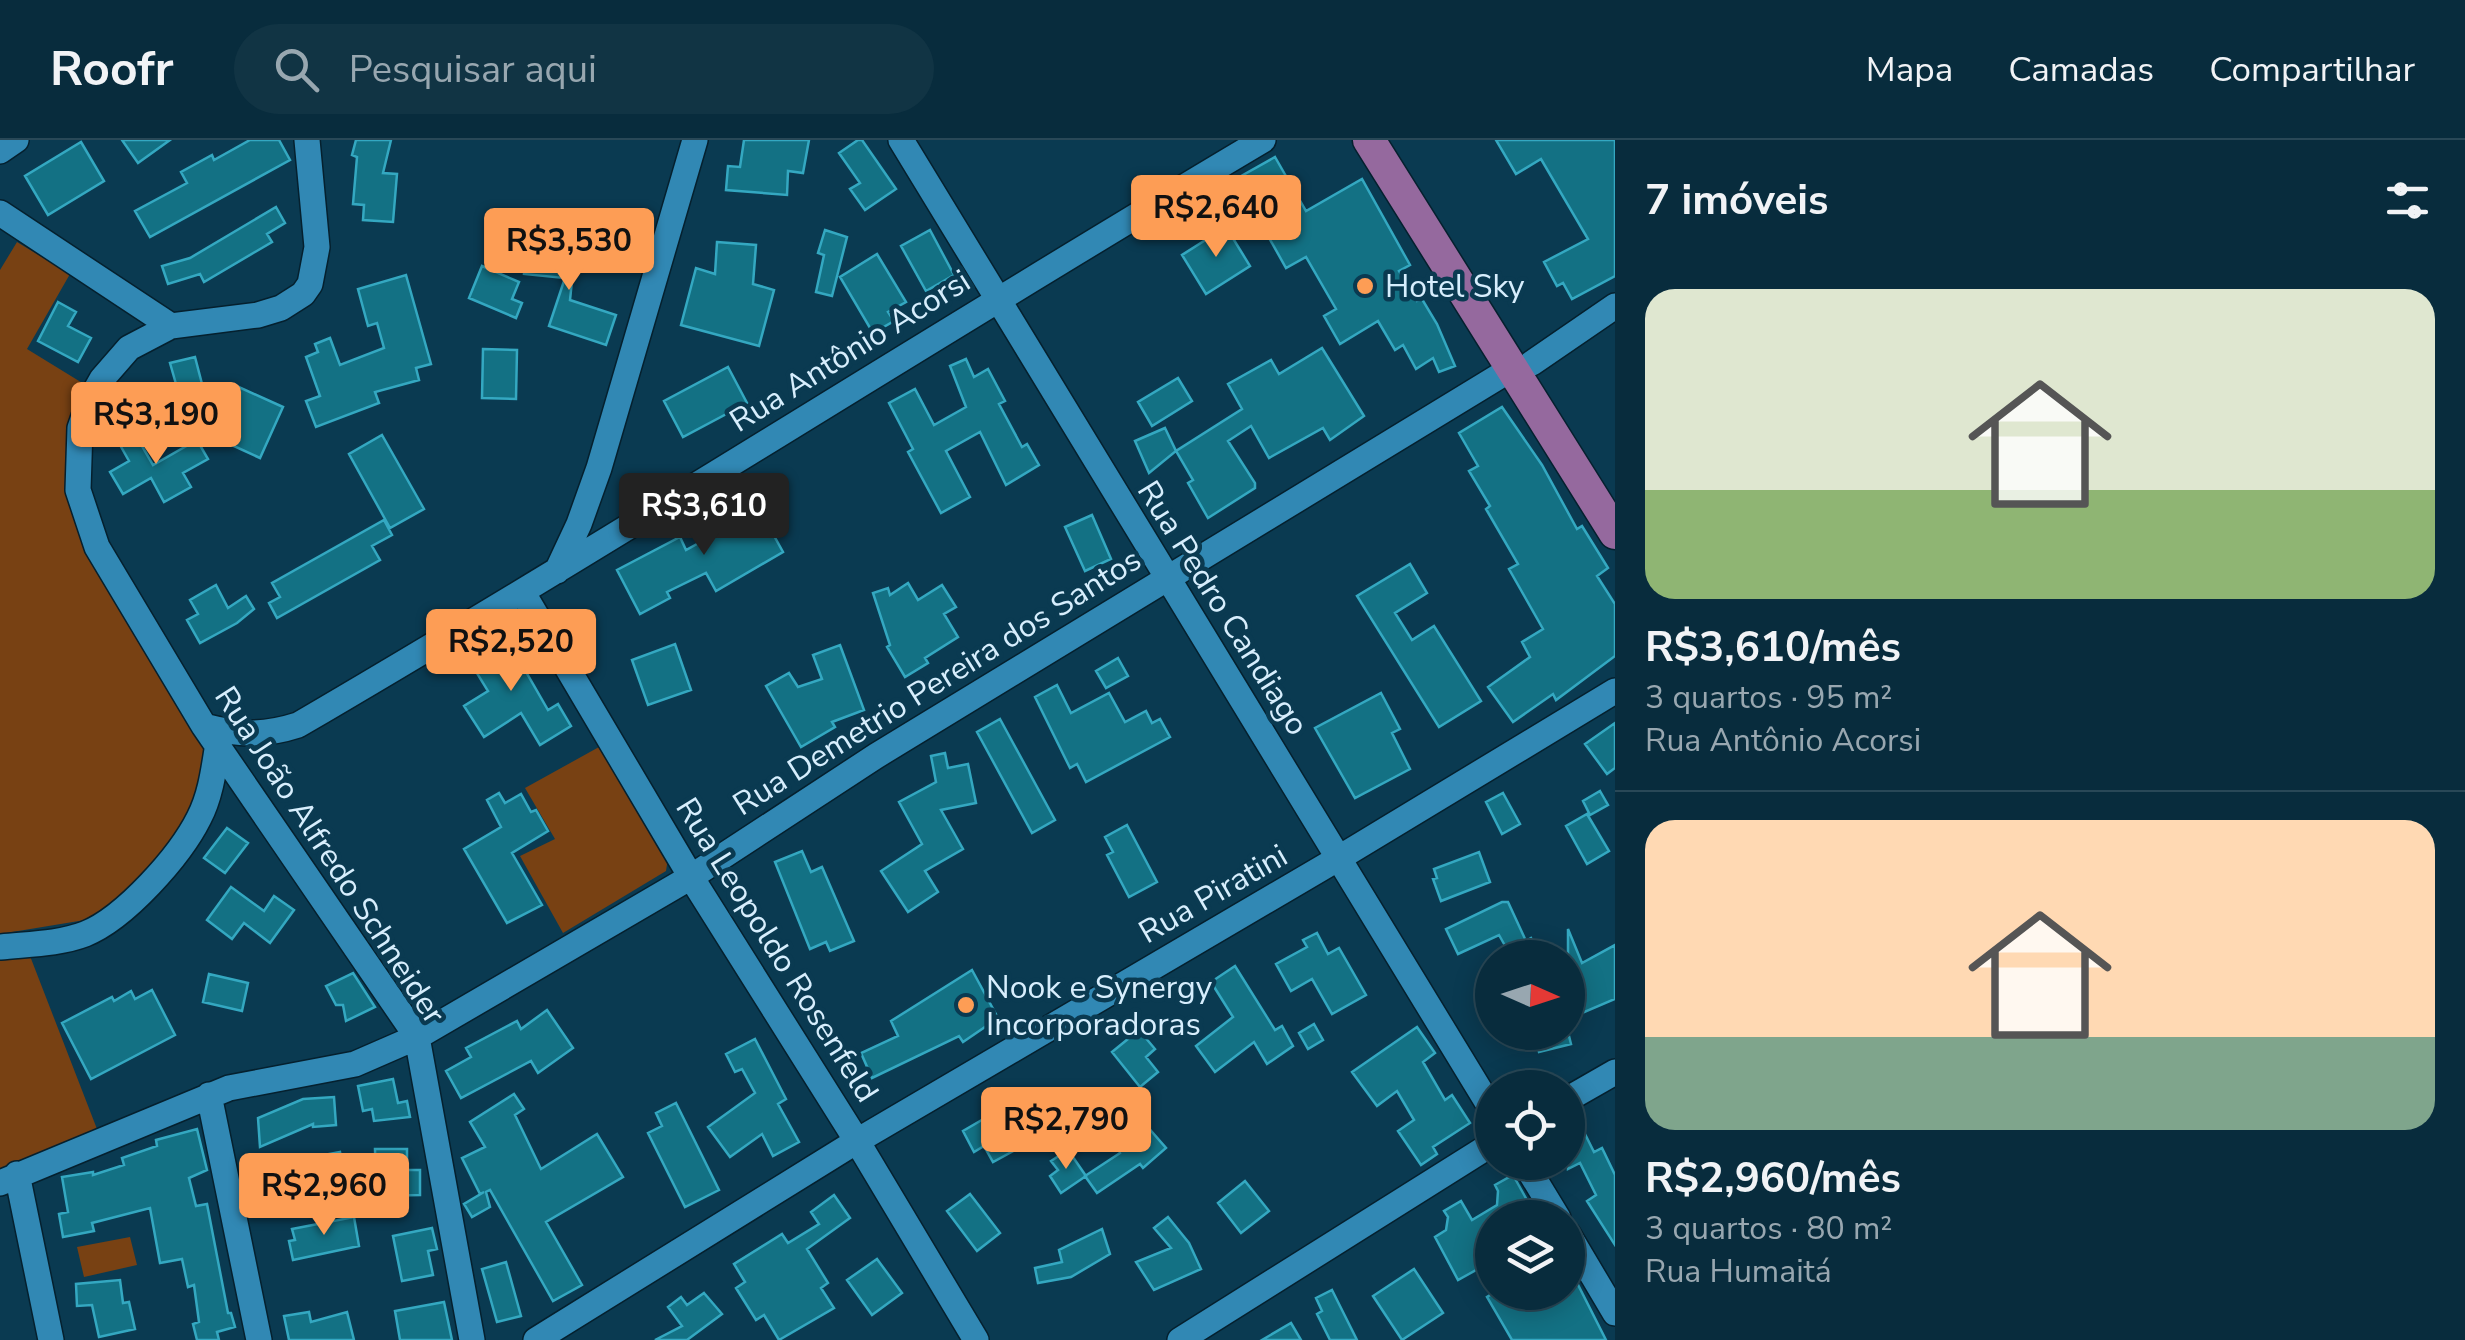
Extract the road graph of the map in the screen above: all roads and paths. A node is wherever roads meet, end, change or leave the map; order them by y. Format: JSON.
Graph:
{"nodes":[{"id":1,"x":16,"y":140,"type":"edge"},
{"id":2,"x":308,"y":140,"type":"edge"},
{"id":3,"x":695,"y":140,"type":"edge"},
{"id":4,"x":901,"y":140,"type":"edge"},
{"id":5,"x":1263,"y":140,"type":"edge"},
{"id":6,"x":1370,"y":140,"type":"edge"},
{"id":7,"x":1391,"y":140,"type":"edge"},
{"id":8,"x":0,"y":151,"type":"edge"},
{"id":9,"x":0,"y":213,"type":"edge"},
{"id":10,"x":997,"y":298,"type":"junction"},
{"id":11,"x":1615,"y":306,"type":"edge"},
{"id":12,"x":171,"y":326,"type":"junction"},
{"id":13,"x":1522,"y":366,"type":"junction"},
{"id":14,"x":1615,"y":498,"type":"edge"},
{"id":15,"x":1615,"y":533,"type":"edge"},
{"id":16,"x":558,"y":571,"type":"junction"},
{"id":17,"x":1165,"y":578,"type":"junction"},
{"id":18,"x":523,"y":594,"type":"junction"},
{"id":19,"x":1615,"y":692,"type":"edge"},
{"id":20,"x":211,"y":734,"type":"junction"},
{"id":21,"x":1339,"y":858,"type":"junction"},
{"id":22,"x":691,"y":876,"type":"junction"},
{"id":23,"x":0,"y":947,"type":"edge"},
{"id":24,"x":417,"y":1037,"type":"junction"},
{"id":25,"x":1615,"y":1072,"type":"edge"},
{"id":26,"x":1475,"y":1082,"type":"edge"},
{"id":27,"x":1585,"y":1089,"type":"edge"},
{"id":28,"x":209,"y":1096,"type":"junction"},
{"id":29,"x":857,"y":1140,"type":"junction"},
{"id":30,"x":1475,"y":1155,"type":"edge"},
{"id":31,"x":8,"y":1179,"type":"edge"},
{"id":32,"x":1585,"y":1263,"type":"edge"},
{"id":33,"x":1615,"y":1313,"type":"edge"},
{"id":34,"x":51,"y":1340,"type":"edge"},
{"id":35,"x":259,"y":1340,"type":"edge"},
{"id":36,"x":472,"y":1340,"type":"edge"},
{"id":37,"x":536,"y":1340,"type":"edge"},
{"id":38,"x":976,"y":1340,"type":"edge"},
{"id":39,"x":1180,"y":1340,"type":"edge"}],
"edges":[{"from":1,"to":8,"type":"street"},
{"from":2,"to":12,"type":"street"},
{"from":3,"to":16,"type":"street"},
{"from":4,"to":10,"type":"street","name":"Rua Pedro Candiago"},
{"from":5,"to":10,"type":"street","name":"Rua Antônio Acorsi"},
{"from":6,"to":13,"type":"main road"},
{"from":7,"to":13,"type":"main road"},
{"from":9,"to":12,"type":"street"},
{"from":10,"to":16,"type":"street","name":"Rua Antônio Acorsi"},
{"from":10,"to":17,"type":"street","name":"Rua Pedro Candiago"},
{"from":11,"to":13,"type":"street","name":"Rua Demetrio Pereira dos Santos"},
{"from":12,"to":20,"type":"street","name":"Rua João Alfredo Schneider"},
{"from":13,"to":14,"type":"main road"},
{"from":13,"to":15,"type":"main road"},
{"from":13,"to":17,"type":"street","name":"Rua Demetrio Pereira dos Santos"},
{"from":16,"to":18,"type":"street","name":"Rua Antônio Acorsi"},
{"from":17,"to":21,"type":"street","name":"Rua Pedro Candiago"},
{"from":17,"to":22,"type":"street","name":"Rua Demetrio Pereira dos Santos"},
{"from":18,"to":20,"type":"street","name":"Rua Antônio Acorsi"},
{"from":18,"to":22,"type":"street","name":"Rua Leopoldo Rosenfeld"},
{"from":19,"to":21,"type":"street","name":"Rua Piratini"},
{"from":20,"to":23,"type":"street"},
{"from":20,"to":24,"type":"street","name":"Rua João Alfredo Schneider"},
{"from":21,"to":26,"type":"street","name":"Rua Pedro Candiago"},
{"from":21,"to":29,"type":"street","name":"Rua Piratini"},
{"from":22,"to":24,"type":"street","name":"Rua Demetrio Pereira dos Santos"},
{"from":22,"to":29,"type":"street","name":"Rua Leopoldo Rosenfeld"},
{"from":24,"to":28,"type":"street","name":"Rua Demetrio Pereira dos Santos"},
{"from":24,"to":36,"type":"street","name":"Rua João Alfredo Schneider"},
{"from":25,"to":27,"type":"street"},
{"from":28,"to":31,"type":"street","name":"Rua Demetrio Pereira dos Santos"},
{"from":28,"to":35,"type":"street"},
{"from":29,"to":37,"type":"street","name":"Rua Piratini"},
{"from":29,"to":38,"type":"street","name":"Rua Leopoldo Rosenfeld"},
{"from":30,"to":39,"type":"street"},
{"from":31,"to":34,"type":"street"},
{"from":32,"to":33,"type":"street"}]}
